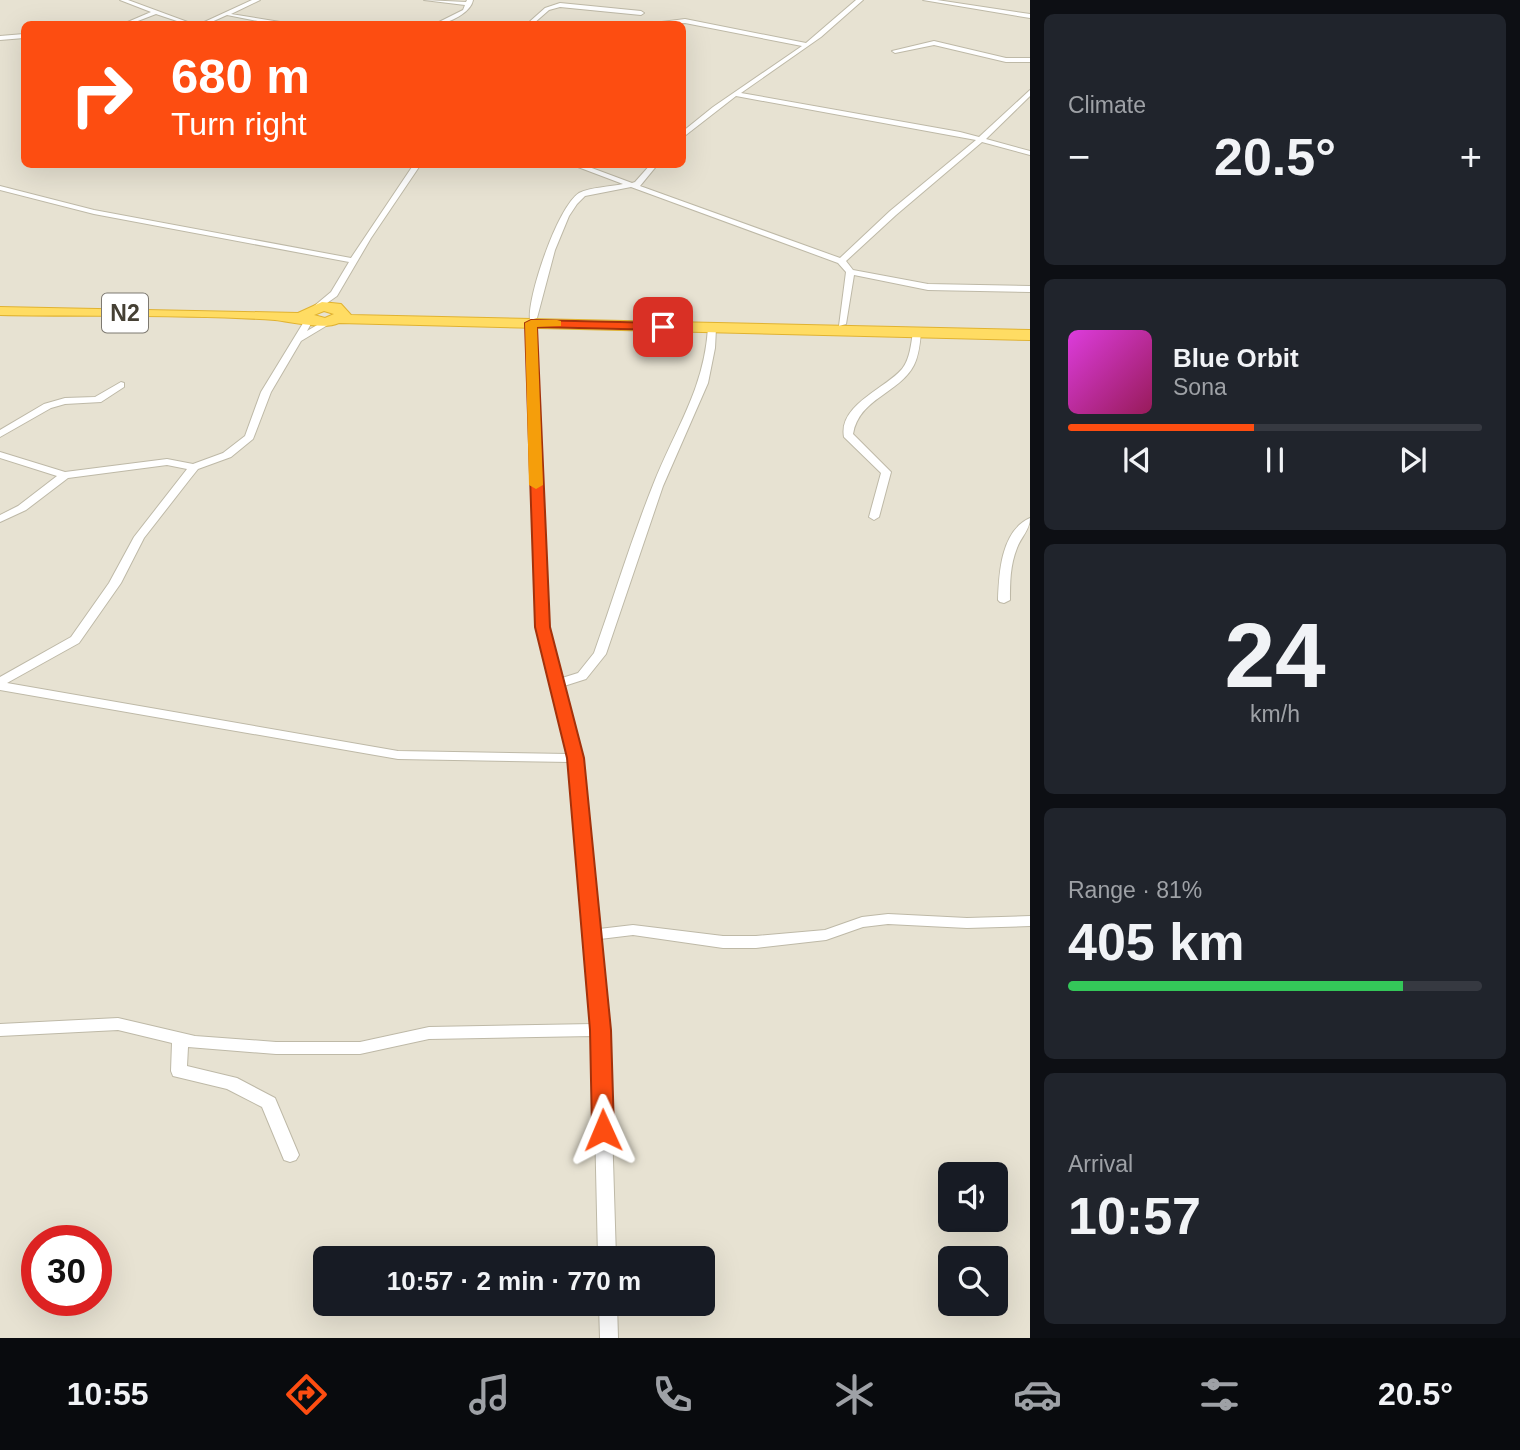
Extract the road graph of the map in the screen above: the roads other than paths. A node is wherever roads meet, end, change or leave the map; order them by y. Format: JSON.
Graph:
{"nodes":[{"id":1,"x":123,"y":0,"type":"edge"},
{"id":2,"x":257,"y":0,"type":"edge"},
{"id":3,"x":427,"y":0,"type":"edge"},
{"id":4,"x":860,"y":0,"type":"edge"},
{"id":5,"x":926,"y":0,"type":"edge"},
{"id":6,"x":470,"y":2,"type":"edge"},
{"id":7,"x":155,"y":12,"type":"junction"},
{"id":8,"x":641,"y":13,"type":"dead end"},
{"id":9,"x":230,"y":15,"type":"junction"},
{"id":10,"x":1030,"y":16,"type":"edge"},
{"id":11,"x":133,"y":21,"type":"edge"},
{"id":12,"x":181,"y":21,"type":"edge"},
{"id":13,"x":212,"y":21,"type":"edge"},
{"id":14,"x":263,"y":21,"type":"edge"},
{"id":15,"x":444,"y":21,"type":"edge"},
{"id":16,"x":533,"y":21,"type":"edge"},
{"id":17,"x":686,"y":21,"type":"edge"},
{"id":18,"x":21,"y":36,"type":"edge"},
{"id":19,"x":0,"y":38,"type":"edge"},
{"id":20,"x":807,"y":45,"type":"junction"},
{"id":21,"x":895,"y":51,"type":"dead end"},
{"id":22,"x":1030,"y":61,"type":"edge"},
{"id":23,"x":1030,"y":92,"type":"edge"},
{"id":24,"x":734,"y":94,"type":"junction"},
{"id":25,"x":686,"y":133,"type":"edge"},
{"id":26,"x":980,"y":139,"type":"junction"},
{"id":27,"x":1030,"y":153,"type":"edge"},
{"id":28,"x":415,"y":168,"type":"edge"},
{"id":29,"x":583,"y":168,"type":"edge"},
{"id":30,"x":652,"y":168,"type":"edge"},
{"id":31,"x":593,"y":172,"type":"junction"},
{"id":32,"x":632,"y":185,"type":"junction"},
{"id":33,"x":0,"y":188,"type":"edge"},
{"id":34,"x":583,"y":194,"type":"junction"},
{"id":35,"x":355,"y":261,"type":"junction"},
{"id":36,"x":841,"y":261,"type":"junction"},
{"id":37,"x":850,"y":272,"type":"junction"},
{"id":38,"x":1030,"y":289,"type":"edge"},
{"id":39,"x":0,"y":311,"type":"edge"},
{"id":40,"x":337,"y":311,"type":"junction"},
{"id":41,"x":311,"y":314,"type":"junction"},
{"id":42,"x":532,"y":320,"type":"junction"},
{"id":43,"x":842,"y":324,"type":"junction"},
{"id":44,"x":712,"y":328,"type":"junction"},
{"id":45,"x":1030,"y":330,"type":"edge"},
{"id":46,"x":916,"y":332,"type":"junction"},
{"id":47,"x":1030,"y":335,"type":"edge"},
{"id":48,"x":300,"y":338,"type":"junction"},
{"id":49,"x":121,"y":385,"type":"dead end"},
{"id":50,"x":0,"y":434,"type":"edge"},
{"id":51,"x":0,"y":455,"type":"edge"},
{"id":52,"x":194,"y":467,"type":"junction"},
{"id":53,"x":65,"y":475,"type":"junction"},
{"id":54,"x":874,"y":517,"type":"dead end"},
{"id":55,"x":0,"y":519,"type":"edge"},
{"id":56,"x":1030,"y":521,"type":"edge"},
{"id":57,"x":1004,"y":600,"type":"dead end"},
{"id":58,"x":0,"y":684,"type":"edge"},
{"id":59,"x":557,"y":684,"type":"junction"},
{"id":60,"x":576,"y":758,"type":"junction"},
{"id":61,"x":1030,"y":921,"type":"edge"},
{"id":62,"x":592,"y":935,"type":"junction"},
{"id":63,"x":0,"y":1030,"type":"edge"},
{"id":64,"x":601,"y":1030,"type":"junction"},
{"id":65,"x":180,"y":1038,"type":"junction"},
{"id":66,"x":290,"y":1155,"type":"dead end"},
{"id":67,"x":607,"y":1246,"type":"edge"},
{"id":68,"x":608,"y":1316,"type":"edge"},
{"id":69,"x":609,"y":1338,"type":"edge"}],
"edges":[{"from":1,"to":7,"type":"street"},
{"from":2,"to":9,"type":"street"},
{"from":3,"to":6,"type":"street"},
{"from":4,"to":20,"type":"street"},
{"from":5,"to":10,"type":"street"},
{"from":6,"to":15,"type":"street"},
{"from":7,"to":11,"type":"street"},
{"from":7,"to":12,"type":"street"},
{"from":8,"to":16,"type":"street"},
{"from":9,"to":13,"type":"street"},
{"from":9,"to":14,"type":"street"},
{"from":17,"to":20,"type":"street"},
{"from":18,"to":19,"type":"street"},
{"from":20,"to":24,"type":"street"},
{"from":21,"to":22,"type":"street"},
{"from":23,"to":26,"type":"street"},
{"from":24,"to":25,"type":"street"},
{"from":24,"to":26,"type":"street"},
{"from":26,"to":27,"type":"street"},
{"from":26,"to":36,"type":"street"},
{"from":28,"to":35,"type":"street"},
{"from":29,"to":31,"type":"street"},
{"from":30,"to":32,"type":"street"},
{"from":31,"to":32,"type":"street"},
{"from":31,"to":34,"type":"street"},
{"from":32,"to":34,"type":"street"},
{"from":32,"to":36,"type":"street"},
{"from":33,"to":35,"type":"street"},
{"from":34,"to":42,"type":"street"},
{"from":35,"to":40,"type":"street"},
{"from":36,"to":37,"type":"street"},
{"from":37,"to":38,"type":"street"},
{"from":37,"to":43,"type":"street"},
{"from":39,"to":41,"type":"highway","number":"N2"},
{"from":40,"to":41,"type":"highway"},
{"from":40,"to":41,"type":"street"},
{"from":40,"to":42,"type":"highway"},
{"from":40,"to":48,"type":"street"},
{"from":41,"to":48,"type":"street"},
{"from":42,"to":43,"type":"highway"},
{"from":42,"to":44,"type":"highway"},
{"from":42,"to":59,"type":"street"},
{"from":43,"to":45,"type":"highway"},
{"from":44,"to":46,"type":"highway"},
{"from":44,"to":59,"type":"street"},
{"from":46,"to":47,"type":"highway"},
{"from":46,"to":54,"type":"street"},
{"from":48,"to":52,"type":"street"},
{"from":49,"to":50,"type":"street"},
{"from":51,"to":53,"type":"street"},
{"from":52,"to":53,"type":"street"},
{"from":52,"to":58,"type":"street"},
{"from":53,"to":55,"type":"street"},
{"from":56,"to":57,"type":"street"},
{"from":58,"to":60,"type":"street"},
{"from":59,"to":60,"type":"street"},
{"from":60,"to":62,"type":"street"},
{"from":61,"to":62,"type":"street"},
{"from":62,"to":64,"type":"street"},
{"from":63,"to":65,"type":"street"},
{"from":64,"to":65,"type":"street"},
{"from":64,"to":67,"type":"street"},
{"from":65,"to":66,"type":"street"},
{"from":68,"to":69,"type":"street"}]}
